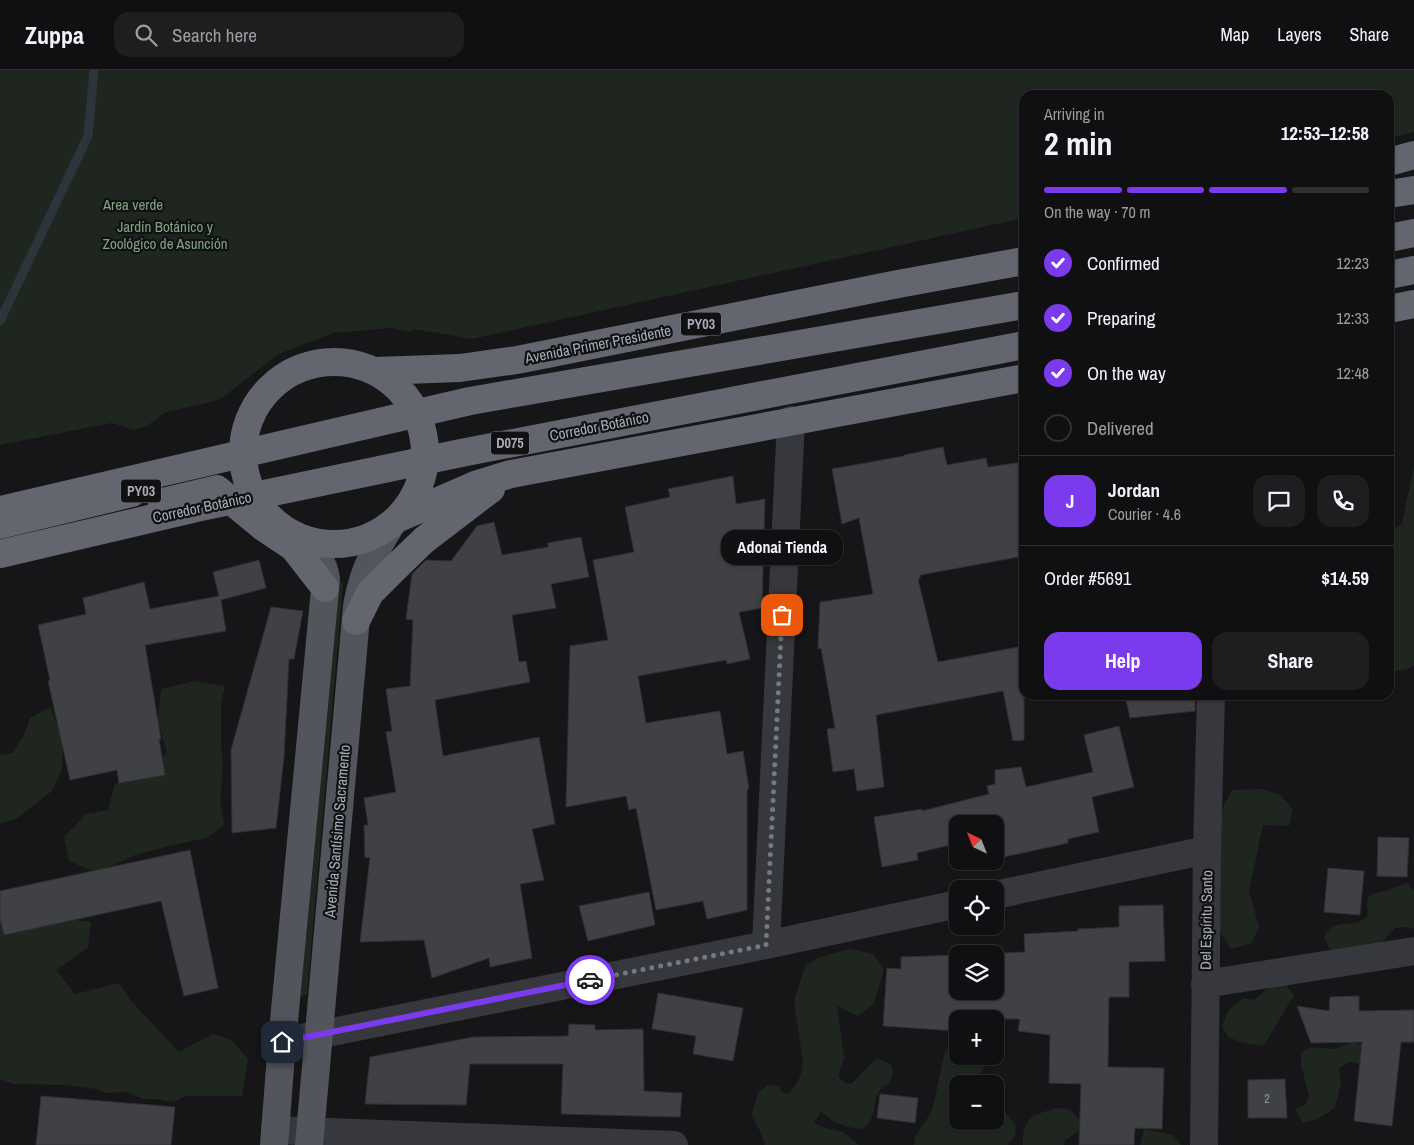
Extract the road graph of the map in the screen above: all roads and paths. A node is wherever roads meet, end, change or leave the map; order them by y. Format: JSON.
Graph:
{"nodes":[{"id":1,"x":1414,"y":155,"type":"edge"},
{"id":2,"x":1394,"y":161,"type":"edge"},
{"id":3,"x":1414,"y":190,"type":"edge"},
{"id":4,"x":1394,"y":193,"type":"edge"},
{"id":5,"x":1414,"y":233,"type":"edge"},
{"id":6,"x":1394,"y":237,"type":"edge"},
{"id":7,"x":1019,"y":248,"type":"edge"},
{"id":8,"x":1019,"y":262,"type":"edge"},
{"id":9,"x":1414,"y":270,"type":"edge"},
{"id":10,"x":1394,"y":274,"type":"edge"},
{"id":11,"x":898,"y":284,"type":"junction"},
{"id":12,"x":1414,"y":304,"type":"edge"},
{"id":13,"x":1019,"y":306,"type":"edge"},
{"id":14,"x":1394,"y":308,"type":"edge"},
{"id":15,"x":1019,"y":346,"type":"edge"},
{"id":16,"x":376,"y":371,"type":"junction"},
{"id":17,"x":1019,"y":379,"type":"edge"},
{"id":18,"x":251,"y":415,"type":"junction"},
{"id":19,"x":791,"y":420,"type":"junction"},
{"id":20,"x":511,"y":474,"type":"junction"},
{"id":21,"x":0,"y":510,"type":"edge"},
{"id":22,"x":395,"y":522,"type":"junction"},
{"id":23,"x":0,"y":525,"type":"edge"},
{"id":24,"x":278,"y":529,"type":"junction"},
{"id":25,"x":0,"y":541,"type":"edge"},
{"id":26,"x":0,"y":554,"type":"edge"},
{"id":27,"x":356,"y":621,"type":"junction"},
{"id":28,"x":1211,"y":700,"type":"edge"},
{"id":29,"x":1207,"y":850,"type":"junction"},
{"id":30,"x":1004,"y":894,"type":"edge"},
{"id":31,"x":949,"y":906,"type":"edge"},
{"id":32,"x":766,"y":945,"type":"junction"},
{"id":33,"x":1414,"y":951,"type":"edge"},
{"id":34,"x":1205,"y":984,"type":"junction"},
{"id":35,"x":319,"y":1034,"type":"junction"},
{"id":36,"x":282,"y":1042,"type":"junction"},
{"id":37,"x":274,"y":1137,"type":"edge"},
{"id":38,"x":309,"y":1138,"type":"edge"},
{"id":39,"x":674,"y":1145,"type":"edge"},
{"id":40,"x":1204,"y":1145,"type":"edge"}],
"edges":[{"from":1,"to":2,"type":"highway"},
{"from":3,"to":4,"type":"highway"},
{"from":5,"to":6,"type":"highway"},
{"from":7,"to":11,"type":"highway"},
{"from":8,"to":11,"type":"highway","name":"Avenida Primer Presidente","number":"PY03"},
{"from":9,"to":10,"type":"highway"},
{"from":11,"to":16,"type":"highway","name":"Avenida Primer Presidente","number":"PY03"},
{"from":12,"to":14,"type":"highway"},
{"from":13,"to":21,"type":"highway","bridge":true},
{"from":15,"to":26,"type":"highway","name":"Corredor Botánico","number":"D075","bridge":true},
{"from":16,"to":18,"type":"highway","name":"Avenida Primer Presidente","number":"PY03"},
{"from":16,"to":22,"type":"highway","name":"Avenida Primer Presidente","number":"PY03"},
{"from":17,"to":19,"type":"highway","name":"Avenida Primer Presidente","number":"PY03"},
{"from":18,"to":23,"type":"highway","name":"Avenida Primer Presidente","number":"PY03"},
{"from":18,"to":24,"type":"highway","name":"Avenida Primer Presidente","number":"PY03"},
{"from":19,"to":20,"type":"highway","name":"Avenida Primer Presidente","number":"PY03"},
{"from":19,"to":32,"type":"street"},
{"from":20,"to":22,"type":"highway","name":"Avenida Primer Presidente","number":"PY03"},
{"from":20,"to":27,"type":"highway"},
{"from":22,"to":24,"type":"highway","name":"Avenida Primer Presidente","number":"PY03"},
{"from":22,"to":27,"type":"main road","name":"Avenida Santísimo Sacramento"},
{"from":24,"to":25,"type":"highway","name":"Avenida Primer Presidente","number":"PY03"},
{"from":24,"to":36,"type":"main road"},
{"from":27,"to":35,"type":"main road","name":"Avenida Santísimo Sacramento"},
{"from":28,"to":29,"type":"street","name":"Del Espíritu Santo"},
{"from":29,"to":30,"type":"street"},
{"from":29,"to":34,"type":"street","name":"Del Espíritu Santo"},
{"from":31,"to":32,"type":"street"},
{"from":32,"to":35,"type":"street"},
{"from":33,"to":34,"type":"street"},
{"from":34,"to":40,"type":"street","name":"Del Espíritu Santo"},
{"from":35,"to":36,"type":"street"},
{"from":35,"to":38,"type":"main road","name":"Avenida Santísimo Sacramento"},
{"from":36,"to":37,"type":"main road"},
{"from":37,"to":38,"type":"street"},
{"from":38,"to":39,"type":"street"}]}
